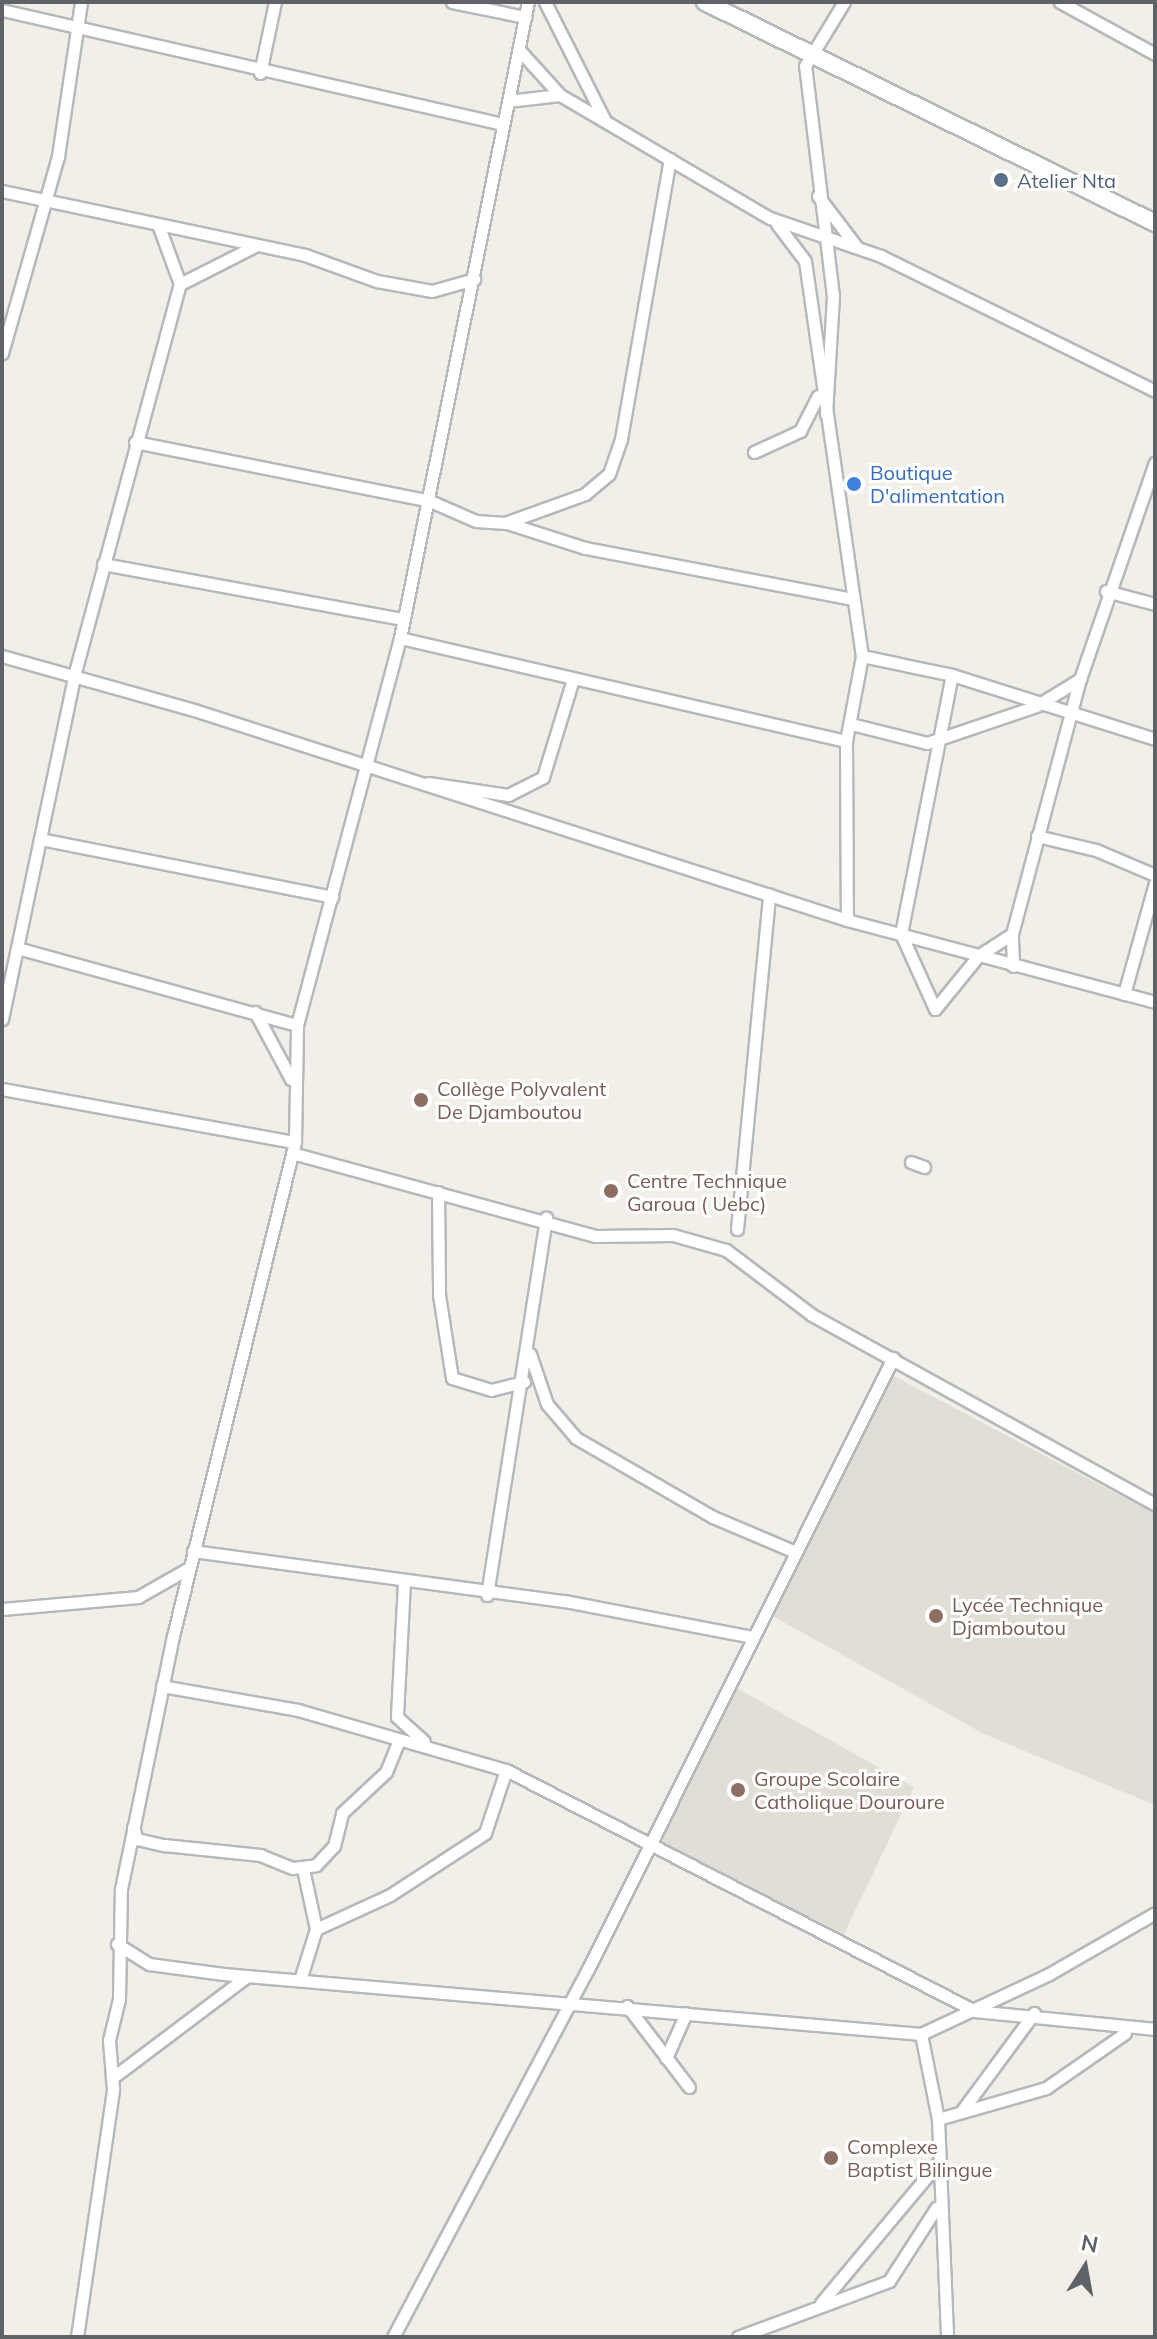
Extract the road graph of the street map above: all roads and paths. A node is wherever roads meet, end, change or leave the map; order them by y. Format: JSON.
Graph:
{"nodes":[{"id":1,"x":81,"y":2,"type":"edge"},
{"id":2,"x":275,"y":2,"type":"edge"},
{"id":3,"x":452,"y":2,"type":"edge"},
{"id":4,"x":528,"y":2,"type":"edge"},
{"id":5,"x":545,"y":2,"type":"edge"},
{"id":6,"x":705,"y":2,"type":"edge"},
{"id":7,"x":844,"y":2,"type":"edge"},
{"id":8,"x":1060,"y":2,"type":"edge"},
{"id":9,"x":2,"y":10,"type":"edge"},
{"id":10,"x":525,"y":17,"type":"junction"},
{"id":11,"x":77,"y":26,"type":"junction"},
{"id":12,"x":521,"y":52,"type":"junction"},
{"id":13,"x":807,"y":52,"type":"junction"},
{"id":14,"x":1155,"y":54,"type":"edge"},
{"id":15,"x":260,"y":73,"type":"junction"},
{"id":16,"x":560,"y":95,"type":"junction"},
{"id":17,"x":508,"y":101,"type":"junction"},
{"id":18,"x":605,"y":122,"type":"junction"},
{"id":19,"x":503,"y":124,"type":"junction"},
{"id":20,"x":670,"y":159,"type":"junction"},
{"id":21,"x":2,"y":191,"type":"edge"},
{"id":22,"x":816,"y":194,"type":"junction"},
{"id":23,"x":45,"y":201,"type":"junction"},
{"id":24,"x":770,"y":218,"type":"junction"},
{"id":25,"x":1155,"y":223,"type":"edge"},
{"id":26,"x":159,"y":227,"type":"junction"},
{"id":27,"x":821,"y":234,"type":"junction"},
{"id":28,"x":257,"y":245,"type":"junction"},
{"id":29,"x":857,"y":246,"type":"junction"},
{"id":30,"x":474,"y":279,"type":"junction"},
{"id":31,"x":180,"y":284,"type":"junction"},
{"id":32,"x":2,"y":353,"type":"edge"},
{"id":33,"x":819,"y":390,"type":"junction"},
{"id":34,"x":1155,"y":391,"type":"edge"},
{"id":35,"x":824,"y":422,"type":"junction"},
{"id":36,"x":135,"y":442,"type":"junction"},
{"id":37,"x":754,"y":452,"type":"dead end"},
{"id":38,"x":1155,"y":463,"type":"edge"},
{"id":39,"x":430,"y":501,"type":"junction"},
{"id":40,"x":505,"y":523,"type":"junction"},
{"id":41,"x":103,"y":564,"type":"junction"},
{"id":42,"x":1106,"y":591,"type":"junction"},
{"id":43,"x":853,"y":599,"type":"junction"},
{"id":44,"x":1155,"y":604,"type":"edge"},
{"id":45,"x":403,"y":619,"type":"junction"},
{"id":46,"x":400,"y":638,"type":"junction"},
{"id":47,"x":2,"y":656,"type":"edge"},
{"id":48,"x":862,"y":656,"type":"junction"},
{"id":49,"x":952,"y":675,"type":"junction"},
{"id":50,"x":74,"y":676,"type":"junction"},
{"id":51,"x":1080,"y":679,"type":"junction"},
{"id":52,"x":572,"y":682,"type":"junction"},
{"id":53,"x":1036,"y":706,"type":"junction"},
{"id":54,"x":1072,"y":714,"type":"junction"},
{"id":55,"x":851,"y":724,"type":"junction"},
{"id":56,"x":940,"y":733,"type":"junction"},
{"id":57,"x":1155,"y":739,"type":"edge"},
{"id":58,"x":846,"y":741,"type":"junction"},
{"id":59,"x":367,"y":765,"type":"junction"},
{"id":60,"x":415,"y":783,"type":"junction"},
{"id":61,"x":1037,"y":836,"type":"junction"},
{"id":62,"x":40,"y":839,"type":"junction"},
{"id":63,"x":1155,"y":875,"type":"edge"},
{"id":64,"x":1155,"y":883,"type":"edge"},
{"id":65,"x":769,"y":895,"type":"junction"},
{"id":66,"x":332,"y":897,"type":"junction"},
{"id":67,"x":847,"y":920,"type":"junction"},
{"id":68,"x":901,"y":934,"type":"junction"},
{"id":69,"x":1012,"y":934,"type":"junction"},
{"id":70,"x":17,"y":948,"type":"junction"},
{"id":71,"x":978,"y":956,"type":"junction"},
{"id":72,"x":1013,"y":966,"type":"junction"},
{"id":73,"x":1124,"y":994,"type":"junction"},
{"id":74,"x":1155,"y":1002,"type":"edge"},
{"id":75,"x":255,"y":1012,"type":"junction"},
{"id":76,"x":2,"y":1019,"type":"edge"},
{"id":77,"x":295,"y":1024,"type":"junction"},
{"id":78,"x":291,"y":1079,"type":"junction"},
{"id":79,"x":2,"y":1089,"type":"edge"},
{"id":80,"x":294,"y":1148,"type":"junction"},
{"id":81,"x":911,"y":1162,"type":"dead end"},
{"id":82,"x":924,"y":1167,"type":"dead end"},
{"id":83,"x":438,"y":1192,"type":"junction"},
{"id":84,"x":546,"y":1218,"type":"junction"},
{"id":85,"x":737,"y":1229,"type":"dead end"},
{"id":86,"x":528,"y":1350,"type":"junction"},
{"id":87,"x":893,"y":1358,"type":"junction"},
{"id":88,"x":524,"y":1382,"type":"junction"},
{"id":89,"x":1155,"y":1504,"type":"edge"},
{"id":90,"x":193,"y":1551,"type":"junction"},
{"id":91,"x":793,"y":1551,"type":"junction"},
{"id":92,"x":189,"y":1568,"type":"junction"},
{"id":93,"x":404,"y":1582,"type":"junction"},
{"id":94,"x":487,"y":1595,"type":"junction"},
{"id":95,"x":2,"y":1609,"type":"edge"},
{"id":96,"x":752,"y":1637,"type":"junction"},
{"id":97,"x":162,"y":1686,"type":"junction"},
{"id":98,"x":398,"y":1742,"type":"junction"},
{"id":99,"x":432,"y":1746,"type":"junction"},
{"id":100,"x":506,"y":1770,"type":"junction"},
{"id":101,"x":133,"y":1827,"type":"junction"},
{"id":102,"x":645,"y":1845,"type":"junction"},
{"id":103,"x":303,"y":1869,"type":"junction"},
{"id":104,"x":1155,"y":1913,"type":"edge"},
{"id":105,"x":316,"y":1929,"type":"junction"},
{"id":106,"x":117,"y":1944,"type":"junction"},
{"id":107,"x":246,"y":1977,"type":"junction"},
{"id":108,"x":300,"y":1980,"type":"junction"},
{"id":109,"x":571,"y":1999,"type":"junction"},
{"id":110,"x":627,"y":2006,"type":"junction"},
{"id":111,"x":975,"y":2011,"type":"junction"},
{"id":112,"x":686,"y":2013,"type":"junction"},
{"id":113,"x":1034,"y":2013,"type":"junction"},
{"id":114,"x":1155,"y":2029,"type":"edge"},
{"id":115,"x":1133,"y":2030,"type":"junction"},
{"id":116,"x":921,"y":2034,"type":"junction"},
{"id":117,"x":666,"y":2058,"type":"junction"},
{"id":118,"x":112,"y":2078,"type":"junction"},
{"id":119,"x":689,"y":2087,"type":"dead end"},
{"id":120,"x":961,"y":2112,"type":"junction"},
{"id":121,"x":938,"y":2119,"type":"junction"},
{"id":122,"x":938,"y":2163,"type":"junction"},
{"id":123,"x":936,"y":2208,"type":"junction"},
{"id":124,"x":820,"y":2303,"type":"junction"},
{"id":125,"x":77,"y":2337,"type":"edge"},
{"id":126,"x":393,"y":2337,"type":"edge"},
{"id":127,"x":738,"y":2337,"type":"edge"},
{"id":128,"x":947,"y":2337,"type":"edge"}],
"edges":[{"from":1,"to":11,"type":"street"},
{"from":2,"to":15,"type":"street"},
{"from":3,"to":10,"type":"street"},
{"from":4,"to":10,"type":"street"},
{"from":5,"to":18,"type":"street"},
{"from":6,"to":13,"type":"main road"},
{"from":7,"to":13,"type":"street"},
{"from":8,"to":14,"type":"street"},
{"from":9,"to":11,"type":"street"},
{"from":10,"to":12,"type":"street"},
{"from":11,"to":15,"type":"street"},
{"from":11,"to":23,"type":"street"},
{"from":12,"to":16,"type":"street"},
{"from":12,"to":17,"type":"street"},
{"from":13,"to":22,"type":"street"},
{"from":13,"to":25,"type":"main road"},
{"from":15,"to":19,"type":"street"},
{"from":16,"to":17,"type":"street"},
{"from":16,"to":18,"type":"street"},
{"from":17,"to":19,"type":"street"},
{"from":18,"to":20,"type":"street"},
{"from":19,"to":30,"type":"street"},
{"from":20,"to":24,"type":"street"},
{"from":20,"to":40,"type":"street"},
{"from":21,"to":23,"type":"street"},
{"from":22,"to":27,"type":"street"},
{"from":22,"to":29,"type":"street"},
{"from":23,"to":26,"type":"street"},
{"from":23,"to":32,"type":"street"},
{"from":24,"to":27,"type":"street"},
{"from":24,"to":33,"type":"street"},
{"from":26,"to":28,"type":"street"},
{"from":26,"to":31,"type":"street"},
{"from":27,"to":29,"type":"street"},
{"from":27,"to":35,"type":"street"},
{"from":28,"to":30,"type":"street"},
{"from":28,"to":31,"type":"street"},
{"from":29,"to":34,"type":"street"},
{"from":30,"to":39,"type":"street"},
{"from":31,"to":36,"type":"street"},
{"from":33,"to":35,"type":"street"},
{"from":33,"to":37,"type":"street"},
{"from":35,"to":43,"type":"street"},
{"from":36,"to":39,"type":"street"},
{"from":36,"to":41,"type":"street"},
{"from":38,"to":42,"type":"street"},
{"from":39,"to":40,"type":"street"},
{"from":39,"to":45,"type":"street"},
{"from":40,"to":43,"type":"street"},
{"from":41,"to":45,"type":"street"},
{"from":41,"to":50,"type":"street"},
{"from":42,"to":44,"type":"street"},
{"from":42,"to":51,"type":"street"},
{"from":43,"to":48,"type":"street"},
{"from":45,"to":46,"type":"street"},
{"from":46,"to":52,"type":"street"},
{"from":46,"to":59,"type":"street"},
{"from":47,"to":50,"type":"street"},
{"from":48,"to":49,"type":"street"},
{"from":48,"to":55,"type":"street"},
{"from":49,"to":53,"type":"street"},
{"from":49,"to":56,"type":"street"},
{"from":50,"to":59,"type":"street"},
{"from":50,"to":62,"type":"street"},
{"from":51,"to":53,"type":"street"},
{"from":51,"to":54,"type":"street"},
{"from":52,"to":58,"type":"street"},
{"from":52,"to":60,"type":"street"},
{"from":53,"to":54,"type":"street"},
{"from":53,"to":56,"type":"street"},
{"from":54,"to":57,"type":"street"},
{"from":54,"to":61,"type":"street"},
{"from":55,"to":56,"type":"street"},
{"from":55,"to":58,"type":"street"},
{"from":56,"to":68,"type":"street"},
{"from":58,"to":67,"type":"street"},
{"from":59,"to":60,"type":"street"},
{"from":59,"to":66,"type":"street"},
{"from":60,"to":65,"type":"street"},
{"from":61,"to":63,"type":"street"},
{"from":61,"to":69,"type":"street"},
{"from":62,"to":66,"type":"street"},
{"from":62,"to":70,"type":"street"},
{"from":64,"to":73,"type":"street"},
{"from":65,"to":67,"type":"street"},
{"from":65,"to":85,"type":"street"},
{"from":66,"to":77,"type":"street"},
{"from":67,"to":68,"type":"street"},
{"from":68,"to":71,"type":"street"},
{"from":68,"to":71,"type":"street"},
{"from":69,"to":71,"type":"street"},
{"from":69,"to":72,"type":"street"},
{"from":70,"to":75,"type":"street"},
{"from":70,"to":76,"type":"street"},
{"from":71,"to":72,"type":"street"},
{"from":72,"to":73,"type":"street"},
{"from":73,"to":74,"type":"street"},
{"from":75,"to":77,"type":"street"},
{"from":75,"to":78,"type":"street"},
{"from":77,"to":78,"type":"street"},
{"from":77,"to":80,"type":"street"},
{"from":78,"to":80,"type":"street"},
{"from":79,"to":80,"type":"street"},
{"from":80,"to":83,"type":"street"},
{"from":80,"to":90,"type":"street"},
{"from":81,"to":82,"type":"street"},
{"from":83,"to":84,"type":"street"},
{"from":83,"to":88,"type":"street"},
{"from":84,"to":86,"type":"street"},
{"from":84,"to":87,"type":"street"},
{"from":86,"to":88,"type":"street"},
{"from":86,"to":91,"type":"street"},
{"from":87,"to":89,"type":"street"},
{"from":87,"to":91,"type":"street"},
{"from":88,"to":94,"type":"street"},
{"from":90,"to":92,"type":"street"},
{"from":90,"to":93,"type":"street"},
{"from":91,"to":96,"type":"street"},
{"from":92,"to":95,"type":"street"},
{"from":92,"to":97,"type":"street"},
{"from":93,"to":94,"type":"street"},
{"from":93,"to":99,"type":"street"},
{"from":94,"to":96,"type":"street"},
{"from":96,"to":102,"type":"street"},
{"from":97,"to":98,"type":"street"},
{"from":97,"to":101,"type":"street"},
{"from":98,"to":99,"type":"street"},
{"from":98,"to":103,"type":"street"},
{"from":99,"to":100,"type":"street"},
{"from":100,"to":102,"type":"street"},
{"from":100,"to":105,"type":"street"},
{"from":101,"to":103,"type":"street"},
{"from":101,"to":106,"type":"street"},
{"from":102,"to":109,"type":"street"},
{"from":102,"to":111,"type":"street"},
{"from":103,"to":105,"type":"street"},
{"from":104,"to":111,"type":"street"},
{"from":105,"to":108,"type":"street"},
{"from":106,"to":107,"type":"street"},
{"from":106,"to":118,"type":"street"},
{"from":107,"to":108,"type":"street"},
{"from":107,"to":118,"type":"street"},
{"from":108,"to":109,"type":"street"},
{"from":109,"to":110,"type":"street"},
{"from":109,"to":126,"type":"street"},
{"from":110,"to":112,"type":"street"},
{"from":110,"to":117,"type":"street"},
{"from":111,"to":113,"type":"street"},
{"from":111,"to":116,"type":"street"},
{"from":112,"to":116,"type":"street"},
{"from":112,"to":117,"type":"street"},
{"from":113,"to":115,"type":"street"},
{"from":113,"to":120,"type":"street"},
{"from":114,"to":115,"type":"street"},
{"from":115,"to":120,"type":"street"},
{"from":116,"to":121,"type":"street"},
{"from":117,"to":119,"type":"street"},
{"from":118,"to":125,"type":"street"},
{"from":120,"to":121,"type":"street"},
{"from":121,"to":122,"type":"street"},
{"from":122,"to":123,"type":"street"},
{"from":122,"to":124,"type":"street"},
{"from":123,"to":124,"type":"street"},
{"from":123,"to":128,"type":"street"},
{"from":124,"to":127,"type":"street"}]}
